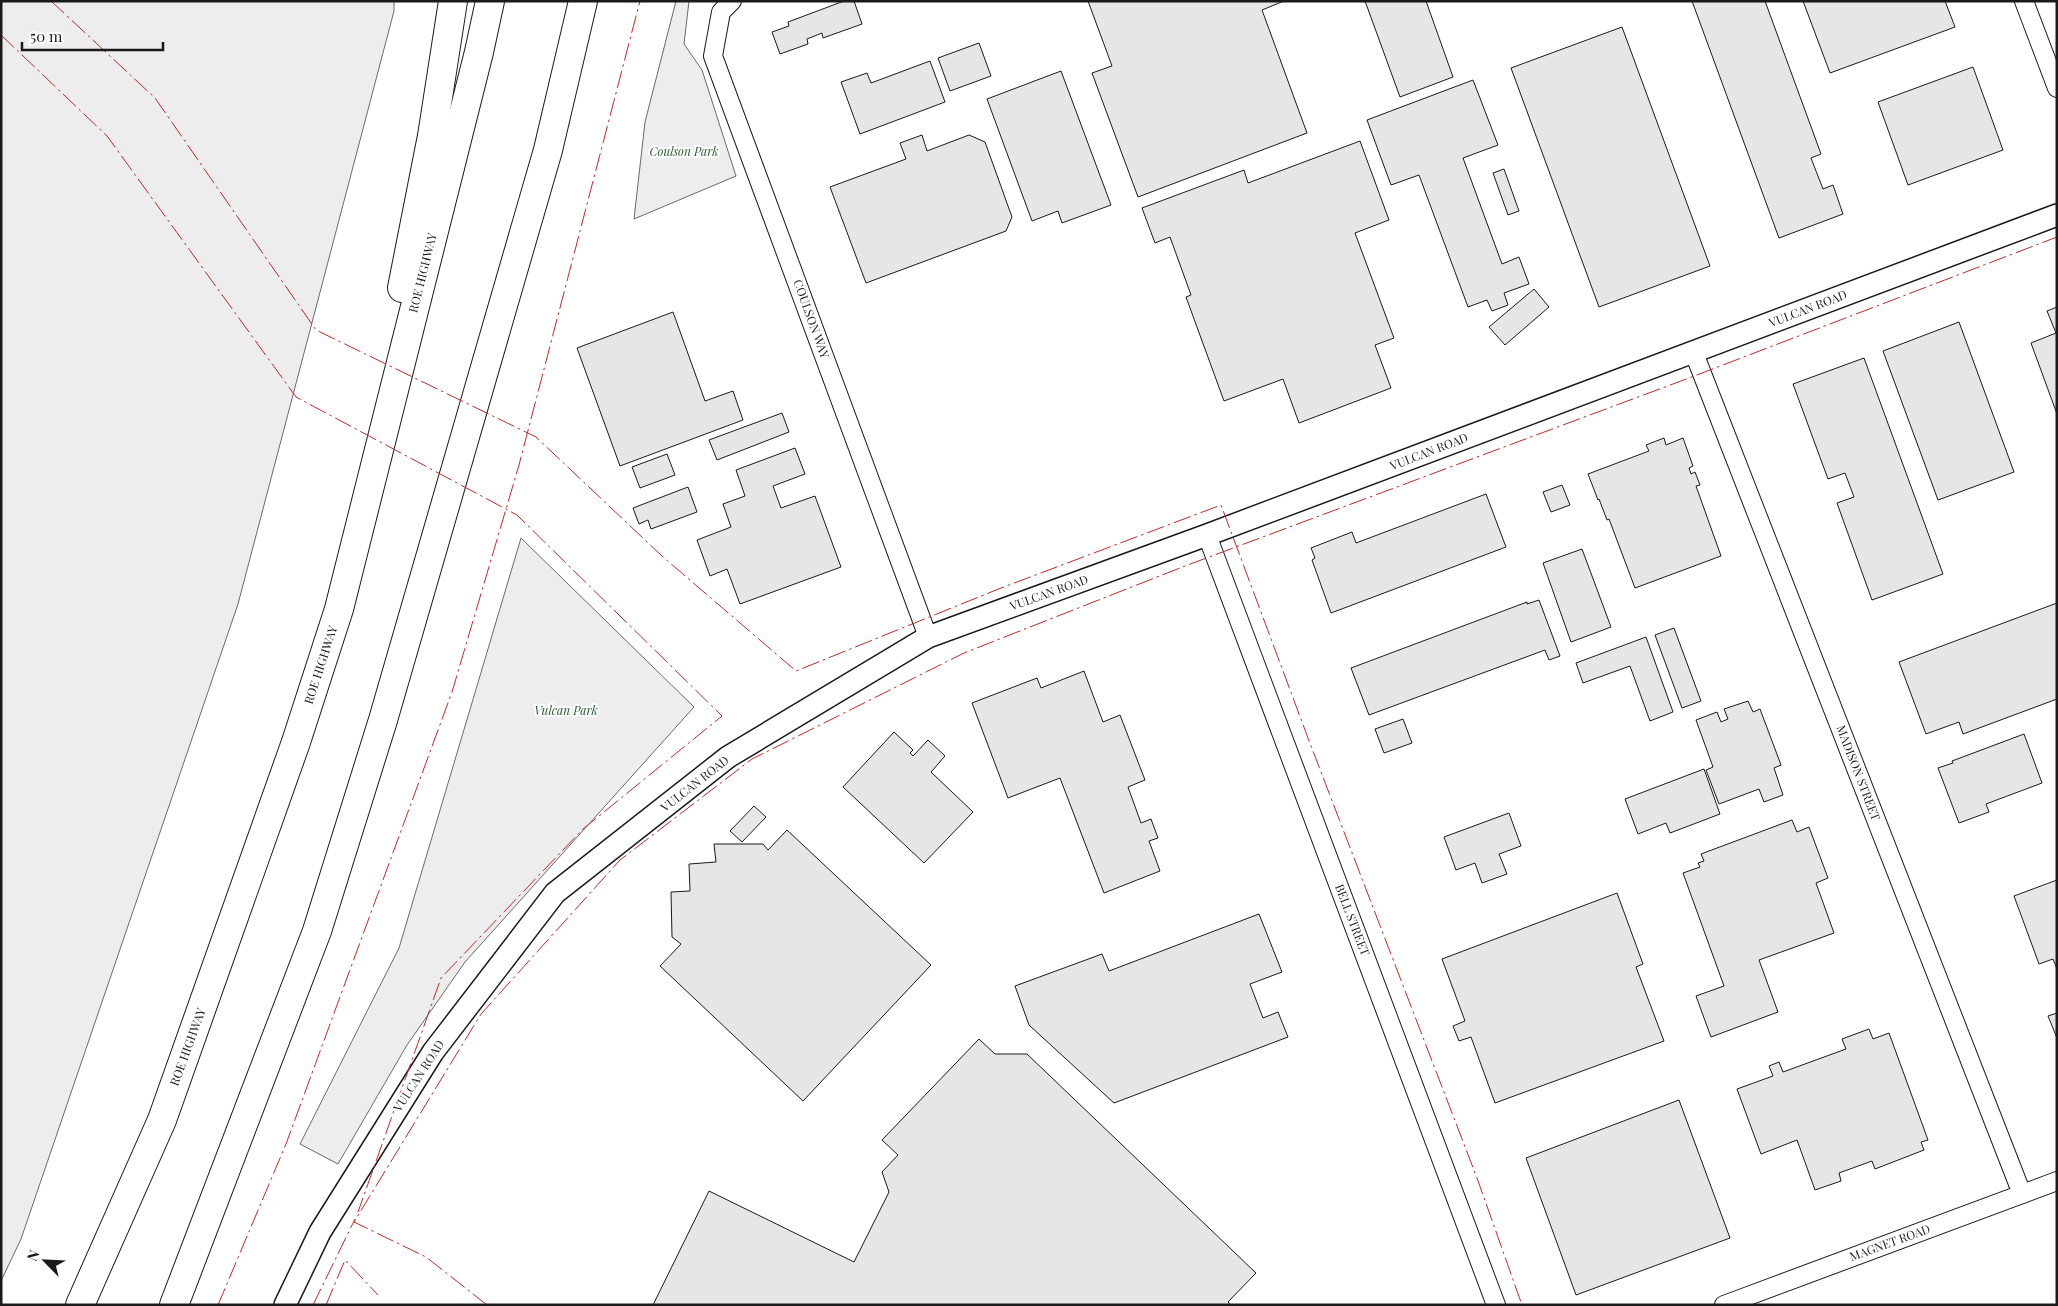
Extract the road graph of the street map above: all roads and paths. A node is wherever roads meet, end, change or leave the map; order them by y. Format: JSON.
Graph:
{"nodes":[{"id":1,"x":453,"y":1,"type":"edge"},
{"id":2,"x":490,"y":1,"type":"edge"},
{"id":3,"x":583,"y":1,"type":"edge"},
{"id":4,"x":599,"y":1,"type":"edge"},
{"id":5,"x":732,"y":1,"type":"edge"},
{"id":6,"x":2024,"y":1,"type":"edge"},
{"id":7,"x":2057,"y":88,"type":"edge"},
{"id":8,"x":548,"y":150,"type":"junction"},
{"id":9,"x":2057,"y":215,"type":"edge"},
{"id":10,"x":1694,"y":352,"type":"junction"},
{"id":11,"x":1207,"y":535,"type":"junction"},
{"id":12,"x":339,"y":608,"type":"junction"},
{"id":13,"x":928,"y":637,"type":"junction"},
{"id":14,"x":2057,"y":1180,"type":"edge"},
{"id":15,"x":2022,"y":1194,"type":"junction"},
{"id":16,"x":80,"y":1305,"type":"edge"},
{"id":17,"x":174,"y":1305,"type":"edge"},
{"id":18,"x":284,"y":1305,"type":"edge"},
{"id":19,"x":1496,"y":1305,"type":"edge"},
{"id":20,"x":1724,"y":1305,"type":"edge"}],
"edges":[{"from":1,"to":12,"type":"highway"},
{"from":2,"to":12,"type":"highway","name":"ROE HIGHWAY"},
{"from":3,"to":8,"type":"highway"},
{"from":4,"to":8,"type":"highway"},
{"from":5,"to":13,"type":"street","name":"COULSON WAY"},
{"from":6,"to":7,"type":"street"},
{"from":8,"to":17,"type":"highway"},
{"from":9,"to":10,"type":"street","name":"VULCAN ROAD"},
{"from":10,"to":11,"type":"street","name":"VULCAN ROAD"},
{"from":10,"to":15,"type":"street","name":"MADISON STREET"},
{"from":11,"to":13,"type":"street","name":"VULCAN ROAD"},
{"from":11,"to":19,"type":"street","name":"BELL STREET"},
{"from":12,"to":16,"type":"highway","name":"ROE HIGHWAY"},
{"from":13,"to":18,"type":"street","name":"VULCAN ROAD"},
{"from":14,"to":15,"type":"street","name":"MAGNET ROAD"},
{"from":15,"to":20,"type":"street","name":"MAGNET ROAD"}]}
